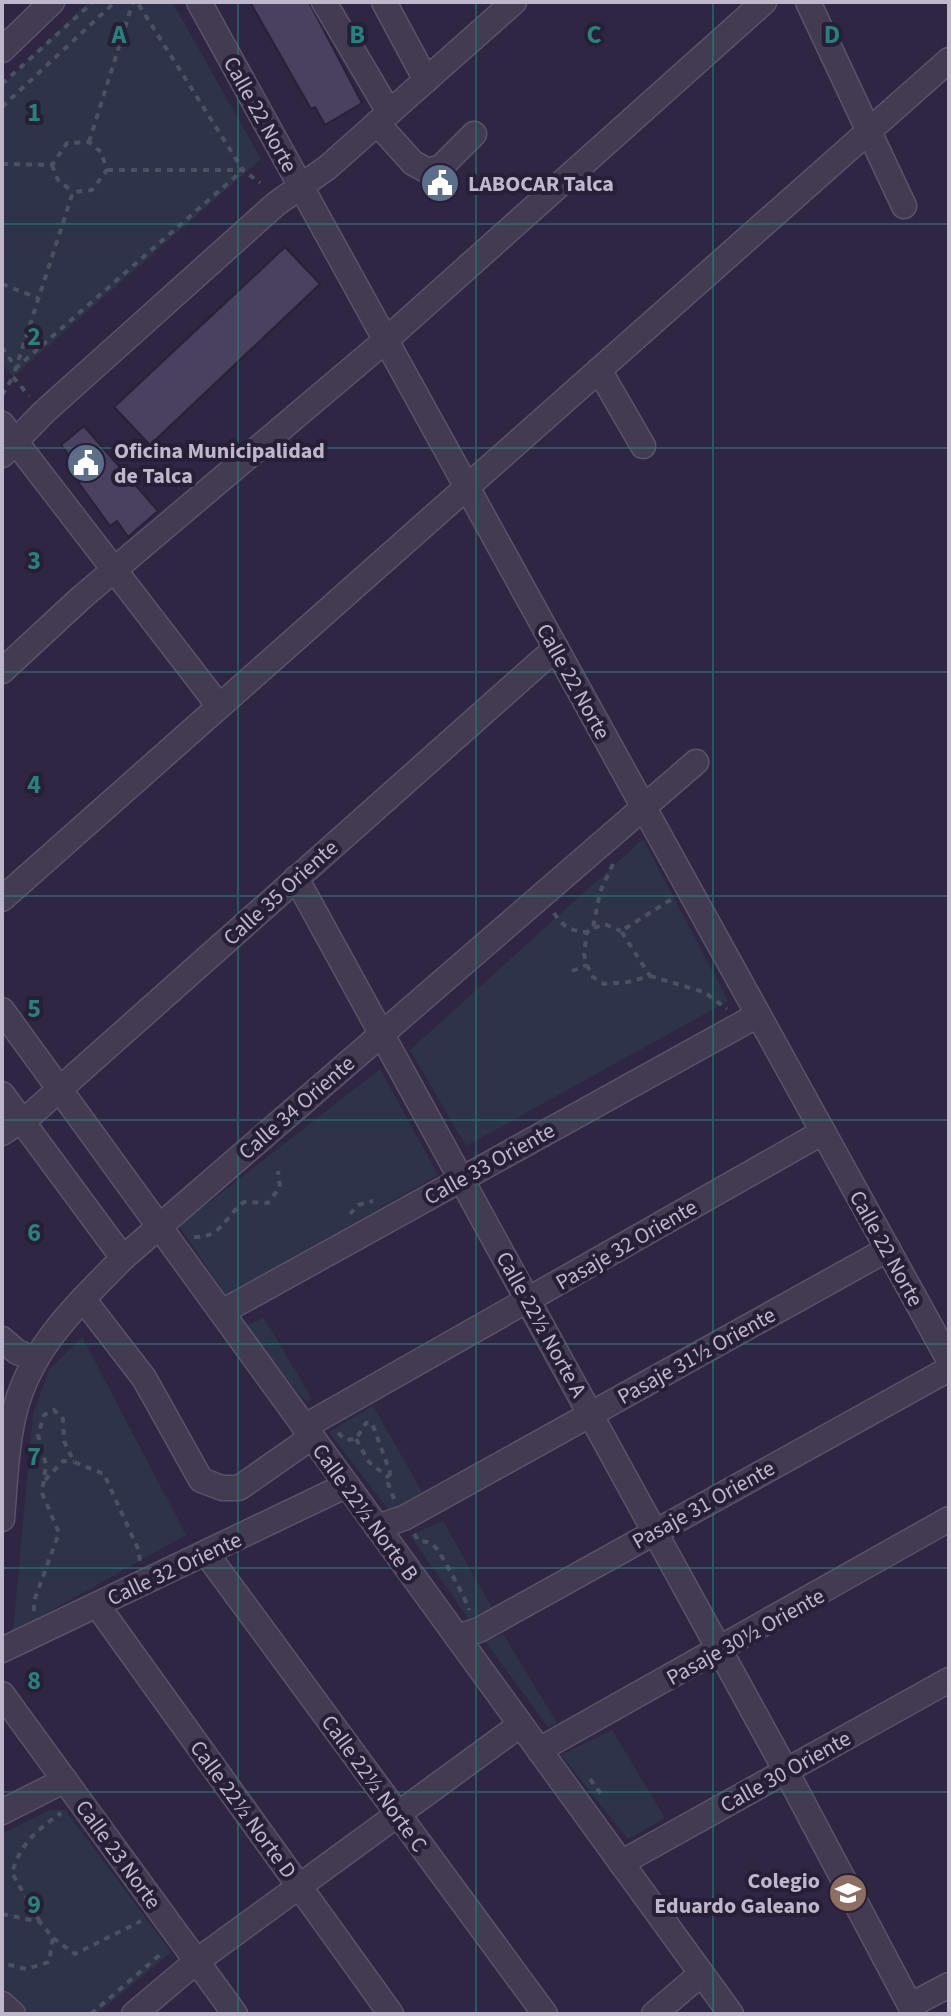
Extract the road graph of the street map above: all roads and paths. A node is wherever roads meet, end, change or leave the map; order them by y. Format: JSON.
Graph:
{"nodes":[{"id":1,"x":52,"y":2,"type":"edge"},
{"id":2,"x":93,"y":2,"type":"edge"},
{"id":3,"x":115,"y":2,"type":"edge"},
{"id":4,"x":135,"y":2,"type":"edge"},
{"id":5,"x":199,"y":2,"type":"edge"},
{"id":6,"x":324,"y":2,"type":"edge"},
{"id":7,"x":384,"y":2,"type":"edge"},
{"id":8,"x":514,"y":2,"type":"edge"},
{"id":9,"x":764,"y":2,"type":"edge"},
{"id":10,"x":808,"y":2,"type":"edge"},
{"id":11,"x":3,"y":48,"type":"edge"},
{"id":12,"x":949,"y":60,"type":"edge"},
{"id":13,"x":426,"y":80,"type":"junction"},
{"id":14,"x":2,"y":84,"type":"edge"},
{"id":15,"x":2,"y":107,"type":"edge"},
{"id":16,"x":383,"y":118,"type":"junction"},
{"id":17,"x":869,"y":132,"type":"junction"},
{"id":18,"x":474,"y":134,"type":"dead end"},
{"id":19,"x":89,"y":142,"type":"junction"},
{"id":20,"x":2,"y":164,"type":"edge"},
{"id":21,"x":52,"y":165,"type":"junction"},
{"id":22,"x":107,"y":170,"type":"junction"},
{"id":23,"x":243,"y":170,"type":"junction"},
{"id":24,"x":260,"y":183,"type":"dead end"},
{"id":25,"x":301,"y":186,"type":"junction"},
{"id":26,"x":73,"y":192,"type":"junction"},
{"id":27,"x":904,"y":206,"type":"dead end"},
{"id":28,"x":2,"y":284,"type":"edge"},
{"id":29,"x":38,"y":298,"type":"junction"},
{"id":30,"x":386,"y":340,"type":"junction"},
{"id":31,"x":2,"y":347,"type":"edge"},
{"id":32,"x":16,"y":368,"type":"junction"},
{"id":33,"x":599,"y":370,"type":"junction"},
{"id":34,"x":13,"y":377,"type":"junction"},
{"id":35,"x":2,"y":395,"type":"edge"},
{"id":36,"x":44,"y":412,"type":"junction"},
{"id":37,"x":6,"y":440,"type":"edge"},
{"id":38,"x":643,"y":446,"type":"dead end"},
{"id":39,"x":467,"y":487,"type":"junction"},
{"id":40,"x":115,"y":572,"type":"junction"},
{"id":41,"x":556,"y":648,"type":"junction"},
{"id":42,"x":2,"y":671,"type":"edge"},
{"id":43,"x":219,"y":706,"type":"junction"},
{"id":44,"x":696,"y":762,"type":"dead end"},
{"id":45,"x":643,"y":805,"type":"junction"},
{"id":46,"x":615,"y":830,"type":"junction"},
{"id":47,"x":296,"y":878,"type":"junction"},
{"id":48,"x":691,"y":892,"type":"junction"},
{"id":49,"x":542,"y":893,"type":"junction"},
{"id":50,"x":2,"y":899,"type":"edge"},
{"id":51,"x":593,"y":928,"type":"junction"},
{"id":52,"x":621,"y":931,"type":"junction"},
{"id":53,"x":587,"y":932,"type":"junction"},
{"id":54,"x":587,"y":965,"type":"junction"},
{"id":55,"x":572,"y":971,"type":"dead end"},
{"id":56,"x":650,"y":976,"type":"junction"},
{"id":57,"x":2,"y":1010,"type":"edge"},
{"id":58,"x":748,"y":1020,"type":"junction"},
{"id":59,"x":382,"y":1032,"type":"junction"},
{"id":60,"x":59,"y":1089,"type":"junction"},
{"id":61,"x":2,"y":1094,"type":"edge"},
{"id":62,"x":12,"y":1126,"type":"edge"},
{"id":63,"x":823,"y":1132,"type":"junction"},
{"id":64,"x":278,"y":1171,"type":"dead end"},
{"id":65,"x":462,"y":1178,"type":"junction"},
{"id":66,"x":159,"y":1227,"type":"junction"},
{"id":67,"x":184,"y":1243,"type":"dead end"},
{"id":68,"x":888,"y":1249,"type":"junction"},
{"id":69,"x":123,"y":1258,"type":"junction"},
{"id":70,"x":83,"y":1299,"type":"junction"},
{"id":71,"x":529,"y":1299,"type":"junction"},
{"id":72,"x":222,"y":1312,"type":"junction"},
{"id":73,"x":2,"y":1339,"type":"edge"},
{"id":74,"x":35,"y":1359,"type":"junction"},
{"id":75,"x":949,"y":1360,"type":"edge"},
{"id":76,"x":949,"y":1369,"type":"edge"},
{"id":77,"x":591,"y":1413,"type":"junction"},
{"id":78,"x":326,"y":1414,"type":"junction"},
{"id":79,"x":308,"y":1432,"type":"junction"},
{"id":80,"x":356,"y":1439,"type":"junction"},
{"id":81,"x":74,"y":1462,"type":"junction"},
{"id":82,"x":389,"y":1478,"type":"junction"},
{"id":83,"x":43,"y":1484,"type":"junction"},
{"id":84,"x":347,"y":1485,"type":"junction"},
{"id":85,"x":404,"y":1518,"type":"junction"},
{"id":86,"x":2,"y":1519,"type":"edge"},
{"id":87,"x":949,"y":1519,"type":"edge"},
{"id":88,"x":377,"y":1527,"type":"junction"},
{"id":89,"x":655,"y":1530,"type":"junction"},
{"id":90,"x":206,"y":1553,"type":"junction"},
{"id":91,"x":140,"y":1584,"type":"junction"},
{"id":92,"x":97,"y":1605,"type":"junction"},
{"id":93,"x":468,"y":1633,"type":"junction"},
{"id":94,"x":36,"y":1634,"type":"junction"},
{"id":95,"x":2,"y":1650,"type":"edge"},
{"id":96,"x":721,"y":1651,"type":"junction"},
{"id":97,"x":949,"y":1680,"type":"edge"},
{"id":98,"x":2,"y":1694,"type":"edge"},
{"id":99,"x":520,"y":1725,"type":"junction"},
{"id":100,"x":539,"y":1750,"type":"junction"},
{"id":101,"x":786,"y":1771,"type":"junction"},
{"id":102,"x":70,"y":1788,"type":"junction"},
{"id":103,"x":2,"y":1812,"type":"edge"},
{"id":104,"x":398,"y":1814,"type":"junction"},
{"id":105,"x":621,"y":1863,"type":"junction"},
{"id":106,"x":299,"y":1886,"type":"junction"},
{"id":107,"x":159,"y":1909,"type":"junction"},
{"id":108,"x":2,"y":1914,"type":"edge"},
{"id":109,"x":40,"y":1922,"type":"junction"},
{"id":110,"x":180,"y":1937,"type":"junction"},
{"id":111,"x":53,"y":1938,"type":"junction"},
{"id":112,"x":197,"y":1961,"type":"junction"},
{"id":113,"x":2,"y":1964,"type":"edge"},
{"id":114,"x":701,"y":1974,"type":"junction"},
{"id":115,"x":949,"y":1985,"type":"edge"},
{"id":116,"x":2,"y":2004,"type":"edge"},
{"id":117,"x":915,"y":2008,"type":"edge"},
{"id":118,"x":13,"y":2014,"type":"edge"},
{"id":119,"x":91,"y":2014,"type":"edge"},
{"id":120,"x":134,"y":2014,"type":"edge"},
{"id":121,"x":235,"y":2014,"type":"edge"},
{"id":122,"x":391,"y":2014,"type":"edge"},
{"id":123,"x":545,"y":2014,"type":"edge"},
{"id":124,"x":654,"y":2014,"type":"edge"},
{"id":125,"x":731,"y":2014,"type":"edge"}],
"edges":[{"from":1,"to":11,"type":"street"},
{"from":2,"to":14,"type":"path"},
{"from":3,"to":15,"type":"path"},
{"from":4,"to":19,"type":"path"},
{"from":4,"to":23,"type":"path"},
{"from":5,"to":25,"type":"street","name":"Calle 22 Norte"},
{"from":6,"to":16,"type":"street"},
{"from":7,"to":13,"type":"street"},
{"from":8,"to":13,"type":"street"},
{"from":9,"to":30,"type":"street"},
{"from":10,"to":17,"type":"street"},
{"from":12,"to":17,"type":"street"},
{"from":13,"to":16,"type":"street"},
{"from":16,"to":18,"type":"street"},
{"from":16,"to":25,"type":"street"},
{"from":17,"to":27,"type":"street"},
{"from":17,"to":33,"type":"street"},
{"from":19,"to":21,"type":"path"},
{"from":19,"to":22,"type":"path"},
{"from":20,"to":21,"type":"path"},
{"from":21,"to":26,"type":"path"},
{"from":22,"to":23,"type":"path"},
{"from":22,"to":26,"type":"path"},
{"from":23,"to":24,"type":"path"},
{"from":23,"to":32,"type":"path"},
{"from":25,"to":30,"type":"street","name":"Calle 22 Norte"},
{"from":25,"to":36,"type":"street"},
{"from":26,"to":29,"type":"path"},
{"from":28,"to":29,"type":"path"},
{"from":29,"to":32,"type":"path"},
{"from":30,"to":39,"type":"street","name":"Calle 22 Norte"},
{"from":30,"to":40,"type":"street"},
{"from":31,"to":32,"type":"path"},
{"from":32,"to":34,"type":"path"},
{"from":33,"to":38,"type":"street"},
{"from":33,"to":39,"type":"street"},
{"from":34,"to":35,"type":"path"},
{"from":34,"to":36,"type":"path"},
{"from":36,"to":37,"type":"street"},
{"from":37,"to":40,"type":"street"},
{"from":39,"to":41,"type":"street","name":"Calle 22 Norte"},
{"from":39,"to":43,"type":"street"},
{"from":40,"to":42,"type":"street"},
{"from":40,"to":43,"type":"street"},
{"from":41,"to":45,"type":"street","name":"Calle 22 Norte"},
{"from":41,"to":47,"type":"street","name":"Calle 35 Oriente"},
{"from":43,"to":50,"type":"street"},
{"from":44,"to":45,"type":"street","name":"Calle 34 Oriente"},
{"from":45,"to":46,"type":"street","name":"Calle 34 Oriente"},
{"from":45,"to":48,"type":"street","name":"Calle 22 Norte"},
{"from":46,"to":49,"type":"street","name":"Calle 34 Oriente"},
{"from":46,"to":51,"type":"path"},
{"from":47,"to":59,"type":"street","name":"Calle 22½ Norte A"},
{"from":47,"to":60,"type":"street","name":"Calle 35 Oriente"},
{"from":48,"to":52,"type":"path"},
{"from":48,"to":58,"type":"street","name":"Calle 22 Norte"},
{"from":49,"to":53,"type":"path"},
{"from":49,"to":59,"type":"street","name":"Calle 34 Oriente"},
{"from":51,"to":52,"type":"path"},
{"from":51,"to":53,"type":"path"},
{"from":52,"to":56,"type":"path"},
{"from":53,"to":54,"type":"path"},
{"from":54,"to":55,"type":"path"},
{"from":54,"to":56,"type":"path"},
{"from":56,"to":58,"type":"path"},
{"from":57,"to":60,"type":"street","name":"Calle 22½ Norte B"},
{"from":58,"to":63,"type":"street","name":"Calle 22 Norte"},
{"from":58,"to":65,"type":"street","name":"Calle 33 Oriente"},
{"from":59,"to":65,"type":"street","name":"Calle 22½ Norte A"},
{"from":59,"to":66,"type":"street","name":"Calle 34 Oriente"},
{"from":60,"to":62,"type":"street","name":"Calle 35 Oriente"},
{"from":60,"to":66,"type":"street","name":"Calle 22½ Norte B"},
{"from":61,"to":62,"type":"street"},
{"from":62,"to":69,"type":"street"},
{"from":63,"to":68,"type":"street","name":"Calle 22 Norte"},
{"from":63,"to":71,"type":"street","name":"Pasaje 32 Oriente"},
{"from":64,"to":67,"type":"path"},
{"from":65,"to":71,"type":"street","name":"Calle 22½ Norte A"},
{"from":65,"to":72,"type":"street","name":"Calle 33 Oriente"},
{"from":66,"to":69,"type":"street","name":"Calle 34 Oriente"},
{"from":66,"to":72,"type":"street","name":"Calle 22½ Norte B"},
{"from":68,"to":75,"type":"street","name":"Calle 22 Norte"},
{"from":68,"to":77,"type":"street","name":"Pasaje 31½ Oriente"},
{"from":69,"to":70,"type":"street","name":"Calle 34 Oriente"},
{"from":70,"to":74,"type":"street","name":"Calle 34 Oriente"},
{"from":70,"to":79,"type":"street","name":"Pasaje 32 Oriente"},
{"from":71,"to":77,"type":"street","name":"Calle 22½ Norte A"},
{"from":71,"to":78,"type":"street","name":"Pasaje 32 Oriente"},
{"from":72,"to":79,"type":"street","name":"Calle 22½ Norte B"},
{"from":73,"to":74,"type":"street"},
{"from":74,"to":86,"type":"street","name":"Calle 34 Oriente"},
{"from":76,"to":89,"type":"street","name":"Pasaje 31 Oriente"},
{"from":77,"to":85,"type":"street","name":"Pasaje 31½ Oriente"},
{"from":77,"to":89,"type":"street","name":"Calle 22½ Norte A"},
{"from":78,"to":79,"type":"street","name":"Pasaje 32 Oriente"},
{"from":78,"to":80,"type":"path"},
{"from":79,"to":84,"type":"street","name":"Calle 22½ Norte B"},
{"from":80,"to":82,"type":"path"},
{"from":80,"to":82,"type":"path"},
{"from":81,"to":83,"type":"path"},
{"from":81,"to":83,"type":"path"},
{"from":81,"to":91,"type":"path"},
{"from":82,"to":85,"type":"path"},
{"from":83,"to":94,"type":"path"},
{"from":84,"to":88,"type":"street","name":"Calle 22½ Norte B"},
{"from":84,"to":90,"type":"street","name":"Calle 32 Oriente"},
{"from":85,"to":88,"type":"street","name":"Pasaje 31½ Oriente"},
{"from":85,"to":93,"type":"path"},
{"from":87,"to":96,"type":"street","name":"Pasaje 30½ Oriente"},
{"from":88,"to":93,"type":"street","name":"Calle 22½ Norte B"},
{"from":89,"to":93,"type":"street","name":"Pasaje 31 Oriente"},
{"from":89,"to":96,"type":"street","name":"Calle 22½ Norte A"},
{"from":90,"to":91,"type":"street","name":"Calle 32 Oriente"},
{"from":90,"to":104,"type":"street","name":"Calle 22½ Norte C"},
{"from":91,"to":92,"type":"street","name":"Calle 32 Oriente"},
{"from":92,"to":94,"type":"street","name":"Calle 32 Oriente"},
{"from":92,"to":106,"type":"street","name":"Calle 22½ Norte D"},
{"from":93,"to":99,"type":"street","name":"Calle 22½ Norte B"},
{"from":94,"to":95,"type":"street","name":"Calle 32 Oriente"},
{"from":96,"to":100,"type":"street","name":"Pasaje 30½ Oriente"},
{"from":96,"to":101,"type":"street","name":"Calle 22½ Norte A"},
{"from":97,"to":101,"type":"street","name":"Calle 30 Oriente"},
{"from":98,"to":102,"type":"street","name":"Calle 23 Norte"},
{"from":99,"to":100,"type":"street","name":"Calle 22½ Norte B"},
{"from":99,"to":104,"type":"street"},
{"from":100,"to":105,"type":"street","name":"Calle 22½ Norte B"},
{"from":101,"to":105,"type":"street","name":"Calle 30 Oriente"},
{"from":101,"to":117,"type":"street","name":"Calle 22½ Norte A"},
{"from":102,"to":103,"type":"street"},
{"from":102,"to":107,"type":"street","name":"Calle 23 Norte"},
{"from":102,"to":109,"type":"path"},
{"from":104,"to":106,"type":"street"},
{"from":104,"to":123,"type":"street","name":"Calle 22½ Norte C"},
{"from":105,"to":114,"type":"street","name":"Calle 22½ Norte B"},
{"from":106,"to":112,"type":"street"},
{"from":106,"to":122,"type":"street","name":"Calle 22½ Norte D"},
{"from":107,"to":110,"type":"street","name":"Calle 23 Norte"},
{"from":107,"to":111,"type":"path"},
{"from":108,"to":109,"type":"path"},
{"from":109,"to":111,"type":"path"},
{"from":110,"to":112,"type":"street","name":"Calle 23 Norte"},
{"from":110,"to":119,"type":"path"},
{"from":111,"to":113,"type":"path"},
{"from":112,"to":120,"type":"street"},
{"from":112,"to":121,"type":"street","name":"Calle 23 Norte"},
{"from":114,"to":124,"type":"street"},
{"from":114,"to":125,"type":"street","name":"Calle 22½ Norte B"},
{"from":115,"to":117,"type":"street"},
{"from":116,"to":118,"type":"street"}]}
